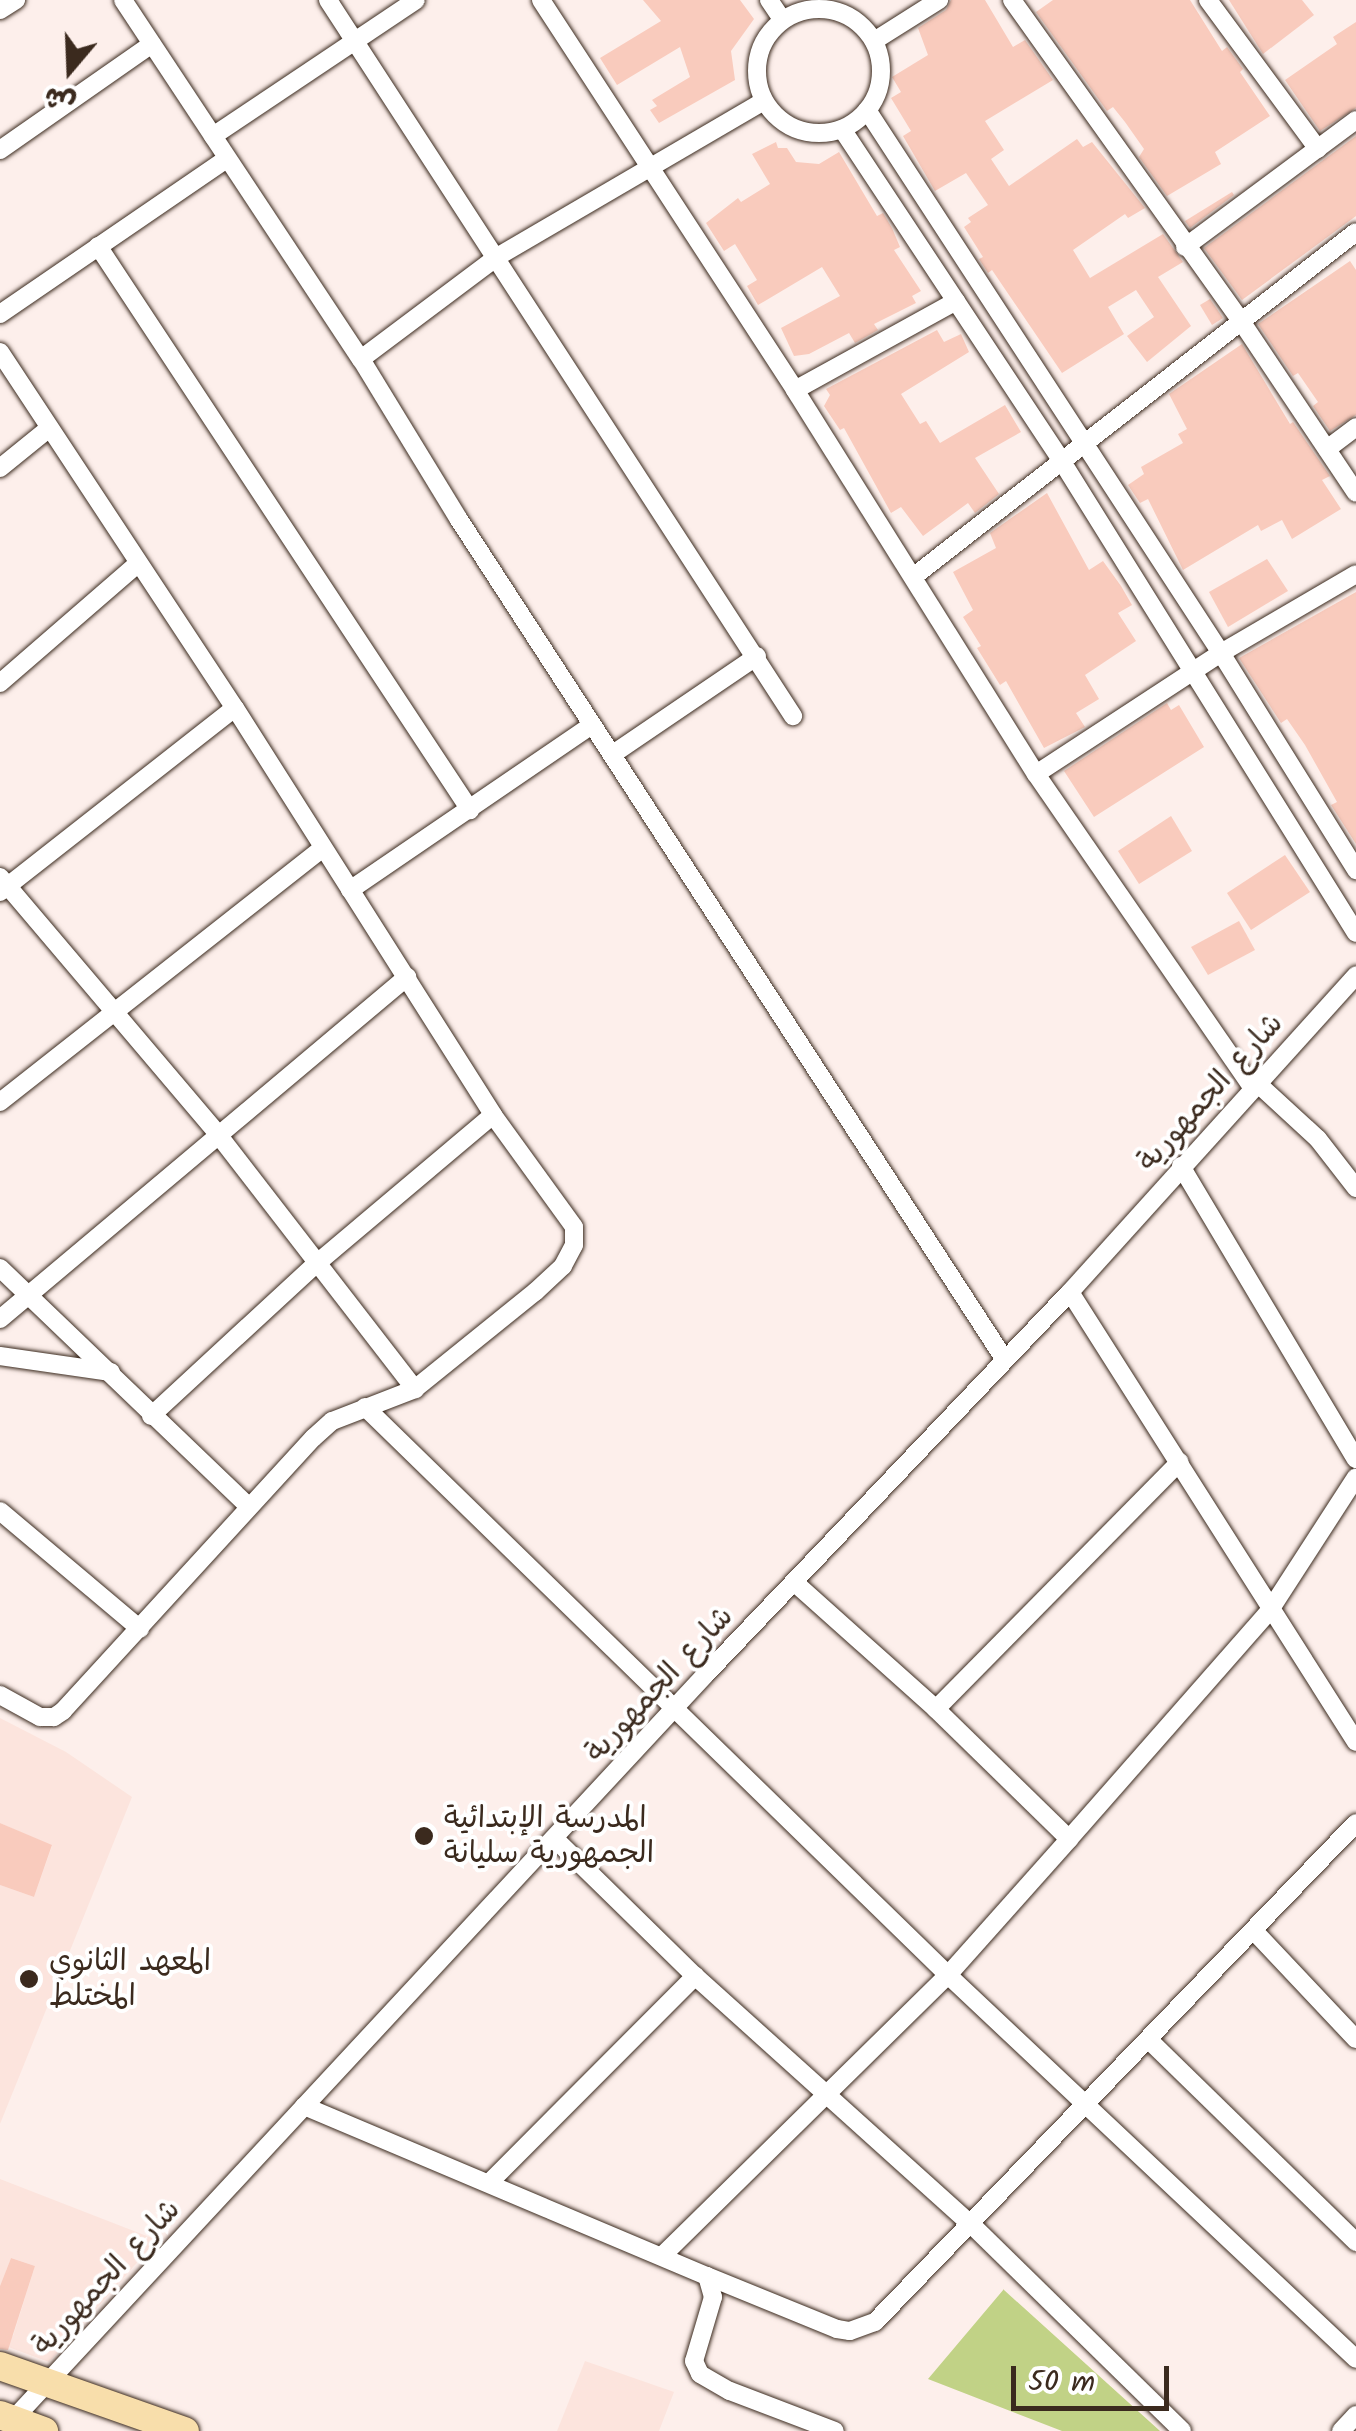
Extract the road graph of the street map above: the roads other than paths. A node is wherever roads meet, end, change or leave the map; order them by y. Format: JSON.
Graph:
{"nodes":[{"id":1,"x":16,"y":0,"type":"edge"},
{"id":2,"x":123,"y":0,"type":"edge"},
{"id":3,"x":328,"y":0,"type":"edge"},
{"id":4,"x":416,"y":0,"type":"edge"},
{"id":5,"x":541,"y":0,"type":"edge"},
{"id":6,"x":769,"y":0,"type":"edge"},
{"id":7,"x":939,"y":0,"type":"edge"},
{"id":8,"x":1012,"y":0,"type":"edge"},
{"id":9,"x":1208,"y":0,"type":"edge"},
{"id":10,"x":0,"y":10,"type":"edge"},
{"id":11,"x":782,"y":20,"type":"junction"},
{"id":12,"x":874,"y":41,"type":"junction"},
{"id":13,"x":356,"y":43,"type":"junction"},
{"id":14,"x":152,"y":44,"type":"junction"},
{"id":15,"x":764,"y":100,"type":"junction"},
{"id":16,"x":868,"y":110,"type":"junction"},
{"id":17,"x":1356,"y":120,"type":"edge"},
{"id":18,"x":842,"y":129,"type":"junction"},
{"id":19,"x":212,"y":136,"type":"junction"},
{"id":20,"x":1318,"y":149,"type":"junction"},
{"id":21,"x":0,"y":150,"type":"edge"},
{"id":22,"x":226,"y":158,"type":"junction"},
{"id":23,"x":648,"y":164,"type":"junction"},
{"id":24,"x":1356,"y":232,"type":"edge"},
{"id":25,"x":98,"y":246,"type":"junction"},
{"id":26,"x":1185,"y":247,"type":"junction"},
{"id":27,"x":497,"y":257,"type":"junction"},
{"id":28,"x":956,"y":301,"type":"junction"},
{"id":29,"x":0,"y":314,"type":"edge"},
{"id":30,"x":1243,"y":324,"type":"junction"},
{"id":31,"x":0,"y":352,"type":"edge"},
{"id":32,"x":361,"y":359,"type":"junction"},
{"id":33,"x":795,"y":390,"type":"junction"},
{"id":34,"x":1356,"y":427,"type":"edge"},
{"id":35,"x":48,"y":429,"type":"junction"},
{"id":36,"x":1084,"y":444,"type":"junction"},
{"id":37,"x":1327,"y":449,"type":"junction"},
{"id":38,"x":1061,"y":460,"type":"junction"},
{"id":39,"x":0,"y":468,"type":"edge"},
{"id":40,"x":1356,"y":493,"type":"edge"},
{"id":41,"x":136,"y":565,"type":"junction"},
{"id":42,"x":1356,"y":574,"type":"edge"},
{"id":43,"x":913,"y":577,"type":"junction"},
{"id":44,"x":1221,"y":653,"type":"junction"},
{"id":45,"x":757,"y":656,"type":"junction"},
{"id":46,"x":1194,"y":670,"type":"junction"},
{"id":47,"x":0,"y":683,"type":"edge"},
{"id":48,"x":235,"y":708,"type":"junction"},
{"id":49,"x":793,"y":716,"type":"dead end"},
{"id":50,"x":592,"y":725,"type":"junction"},
{"id":51,"x":612,"y":754,"type":"junction"},
{"id":52,"x":1036,"y":774,"type":"junction"},
{"id":53,"x":470,"y":810,"type":"junction"},
{"id":54,"x":321,"y":849,"type":"junction"},
{"id":55,"x":1356,"y":870,"type":"edge"},
{"id":56,"x":2,"y":885,"type":"edge"},
{"id":57,"x":350,"y":890,"type":"junction"},
{"id":58,"x":1356,"y":934,"type":"edge"},
{"id":59,"x":1356,"y":975,"type":"edge"},
{"id":60,"x":407,"y":977,"type":"junction"},
{"id":61,"x":113,"y":1014,"type":"junction"},
{"id":62,"x":1254,"y":1084,"type":"junction"},
{"id":63,"x":0,"y":1102,"type":"edge"},
{"id":64,"x":493,"y":1115,"type":"junction"},
{"id":65,"x":217,"y":1132,"type":"junction"},
{"id":66,"x":1181,"y":1166,"type":"junction"},
{"id":67,"x":1356,"y":1188,"type":"edge"},
{"id":68,"x":316,"y":1264,"type":"junction"},
{"id":69,"x":0,"y":1268,"type":"edge"},
{"id":70,"x":1070,"y":1292,"type":"junction"},
{"id":71,"x":28,"y":1294,"type":"junction"},
{"id":72,"x":0,"y":1320,"type":"edge"},
{"id":73,"x":0,"y":1356,"type":"edge"},
{"id":74,"x":1004,"y":1358,"type":"junction"},
{"id":75,"x":111,"y":1372,"type":"junction"},
{"id":76,"x":415,"y":1389,"type":"junction"},
{"id":77,"x":364,"y":1407,"type":"junction"},
{"id":78,"x":151,"y":1416,"type":"junction"},
{"id":79,"x":1356,"y":1459,"type":"edge"},
{"id":80,"x":1180,"y":1462,"type":"junction"},
{"id":81,"x":1356,"y":1476,"type":"edge"},
{"id":82,"x":249,"y":1507,"type":"junction"},
{"id":83,"x":0,"y":1512,"type":"edge"},
{"id":84,"x":794,"y":1582,"type":"junction"},
{"id":85,"x":1270,"y":1610,"type":"junction"},
{"id":86,"x":140,"y":1629,"type":"junction"},
{"id":87,"x":0,"y":1695,"type":"edge"},
{"id":88,"x":936,"y":1709,"type":"junction"},
{"id":89,"x":674,"y":1711,"type":"junction"},
{"id":90,"x":1356,"y":1742,"type":"edge"},
{"id":91,"x":1356,"y":1823,"type":"edge"},
{"id":92,"x":554,"y":1839,"type":"junction"},
{"id":93,"x":1069,"y":1839,"type":"junction"},
{"id":94,"x":1255,"y":1932,"type":"junction"},
{"id":95,"x":948,"y":1975,"type":"junction"},
{"id":96,"x":695,"y":1976,"type":"junction"},
{"id":97,"x":1356,"y":2039,"type":"edge"},
{"id":98,"x":1150,"y":2041,"type":"junction"},
{"id":99,"x":826,"y":2094,"type":"junction"},
{"id":100,"x":1088,"y":2104,"type":"junction"},
{"id":101,"x":304,"y":2106,"type":"junction"},
{"id":102,"x":490,"y":2182,"type":"junction"},
{"id":103,"x":972,"y":2224,"type":"junction"},
{"id":104,"x":1356,"y":2242,"type":"edge"},
{"id":105,"x":662,"y":2256,"type":"junction"},
{"id":106,"x":707,"y":2276,"type":"junction"},
{"id":107,"x":1356,"y":2359,"type":"edge"},
{"id":108,"x":0,"y":2366,"type":"edge"},
{"id":109,"x":49,"y":2382,"type":"junction"},
{"id":110,"x":1356,"y":2415,"type":"edge"},
{"id":111,"x":5,"y":2421,"type":"edge"},
{"id":112,"x":44,"y":2431,"type":"edge"},
{"id":113,"x":185,"y":2431,"type":"edge"},
{"id":114,"x":835,"y":2431,"type":"edge"},
{"id":115,"x":1182,"y":2431,"type":"edge"},
{"id":116,"x":1341,"y":2431,"type":"edge"}],
"edges":[{"from":1,"to":10,"type":"street"},
{"from":2,"to":14,"type":"street"},
{"from":3,"to":13,"type":"street"},
{"from":4,"to":13,"type":"street"},
{"from":5,"to":23,"type":"street"},
{"from":6,"to":11,"type":"street"},
{"from":7,"to":12,"type":"street"},
{"from":8,"to":26,"type":"street"},
{"from":9,"to":20,"type":"street"},
{"from":11,"to":12,"type":"street"},
{"from":11,"to":15,"type":"street"},
{"from":12,"to":16,"type":"street"},
{"from":13,"to":19,"type":"street"},
{"from":13,"to":27,"type":"street"},
{"from":14,"to":19,"type":"street"},
{"from":14,"to":21,"type":"street"},
{"from":15,"to":18,"type":"street"},
{"from":15,"to":23,"type":"street"},
{"from":16,"to":18,"type":"street"},
{"from":16,"to":36,"type":"street"},
{"from":17,"to":20,"type":"street"},
{"from":18,"to":28,"type":"street"},
{"from":19,"to":22,"type":"street"},
{"from":20,"to":26,"type":"street"},
{"from":22,"to":25,"type":"street"},
{"from":22,"to":32,"type":"street"},
{"from":23,"to":27,"type":"street"},
{"from":23,"to":33,"type":"street"},
{"from":24,"to":30,"type":"street"},
{"from":25,"to":29,"type":"street"},
{"from":25,"to":53,"type":"street"},
{"from":26,"to":30,"type":"street"},
{"from":27,"to":32,"type":"street"},
{"from":27,"to":45,"type":"street"},
{"from":28,"to":33,"type":"street"},
{"from":28,"to":38,"type":"street"},
{"from":30,"to":36,"type":"street"},
{"from":30,"to":37,"type":"street"},
{"from":31,"to":35,"type":"street"},
{"from":32,"to":50,"type":"street"},
{"from":33,"to":43,"type":"street"},
{"from":34,"to":37,"type":"street"},
{"from":35,"to":39,"type":"street"},
{"from":35,"to":41,"type":"street"},
{"from":36,"to":38,"type":"street"},
{"from":36,"to":44,"type":"street"},
{"from":37,"to":40,"type":"street"},
{"from":38,"to":43,"type":"street"},
{"from":38,"to":46,"type":"street"},
{"from":41,"to":47,"type":"street"},
{"from":41,"to":48,"type":"street"},
{"from":42,"to":44,"type":"street"},
{"from":43,"to":52,"type":"street"},
{"from":44,"to":46,"type":"street"},
{"from":44,"to":55,"type":"street"},
{"from":45,"to":49,"type":"street"},
{"from":45,"to":51,"type":"street"},
{"from":46,"to":52,"type":"street"},
{"from":46,"to":58,"type":"street"},
{"from":48,"to":54,"type":"street"},
{"from":48,"to":56,"type":"street"},
{"from":50,"to":51,"type":"street"},
{"from":50,"to":53,"type":"street"},
{"from":51,"to":74,"type":"street"},
{"from":52,"to":62,"type":"street"},
{"from":53,"to":57,"type":"street"},
{"from":54,"to":57,"type":"street"},
{"from":54,"to":61,"type":"street"},
{"from":56,"to":61,"type":"street"},
{"from":57,"to":60,"type":"street"},
{"from":59,"to":62,"type":"street","name":"شارع الجمهورية"},
{"from":60,"to":64,"type":"street"},
{"from":60,"to":65,"type":"street"},
{"from":61,"to":63,"type":"street"},
{"from":61,"to":65,"type":"street"},
{"from":62,"to":66,"type":"street","name":"شارع الجمهورية"},
{"from":62,"to":67,"type":"street"},
{"from":64,"to":68,"type":"street"},
{"from":64,"to":76,"type":"street"},
{"from":65,"to":68,"type":"street"},
{"from":65,"to":71,"type":"street"},
{"from":66,"to":70,"type":"street","name":"شارع الجمهورية"},
{"from":66,"to":79,"type":"street"},
{"from":68,"to":76,"type":"street"},
{"from":68,"to":78,"type":"street"},
{"from":69,"to":71,"type":"street"},
{"from":70,"to":74,"type":"street","name":"شارع الجمهورية"},
{"from":70,"to":80,"type":"street"},
{"from":71,"to":72,"type":"street"},
{"from":71,"to":75,"type":"street"},
{"from":73,"to":75,"type":"street"},
{"from":74,"to":84,"type":"street","name":"شارع الجمهورية"},
{"from":75,"to":78,"type":"street"},
{"from":76,"to":77,"type":"street"},
{"from":77,"to":82,"type":"street"},
{"from":77,"to":89,"type":"street"},
{"from":78,"to":82,"type":"street"},
{"from":80,"to":85,"type":"street"},
{"from":80,"to":88,"type":"street"},
{"from":81,"to":85,"type":"street"},
{"from":82,"to":86,"type":"street"},
{"from":83,"to":86,"type":"street"},
{"from":84,"to":88,"type":"street"},
{"from":84,"to":89,"type":"street","name":"شارع الجمهورية"},
{"from":85,"to":90,"type":"street"},
{"from":85,"to":93,"type":"street"},
{"from":86,"to":87,"type":"street"},
{"from":88,"to":93,"type":"street"},
{"from":89,"to":92,"type":"street","name":"شارع الجمهورية"},
{"from":89,"to":95,"type":"street"},
{"from":91,"to":94,"type":"street"},
{"from":92,"to":96,"type":"street"},
{"from":92,"to":101,"type":"street","name":"شارع الجمهورية"},
{"from":93,"to":95,"type":"street"},
{"from":94,"to":97,"type":"street"},
{"from":94,"to":98,"type":"street"},
{"from":95,"to":99,"type":"street"},
{"from":95,"to":100,"type":"street"},
{"from":96,"to":99,"type":"street"},
{"from":96,"to":102,"type":"street"},
{"from":98,"to":100,"type":"street"},
{"from":98,"to":104,"type":"street"},
{"from":99,"to":103,"type":"street"},
{"from":99,"to":105,"type":"street"},
{"from":100,"to":103,"type":"street"},
{"from":100,"to":107,"type":"street"},
{"from":101,"to":102,"type":"street"},
{"from":101,"to":109,"type":"street","name":"شارع الجمهورية"},
{"from":102,"to":105,"type":"street"},
{"from":103,"to":106,"type":"street"},
{"from":103,"to":115,"type":"street"},
{"from":105,"to":106,"type":"street"},
{"from":106,"to":114,"type":"street"},
{"from":108,"to":109,"type":"main road"},
{"from":109,"to":111,"type":"street","name":"شارع الجمهورية"},
{"from":109,"to":113,"type":"main road"},
{"from":110,"to":116,"type":"street"},
{"from":111,"to":112,"type":"main road"}]}
